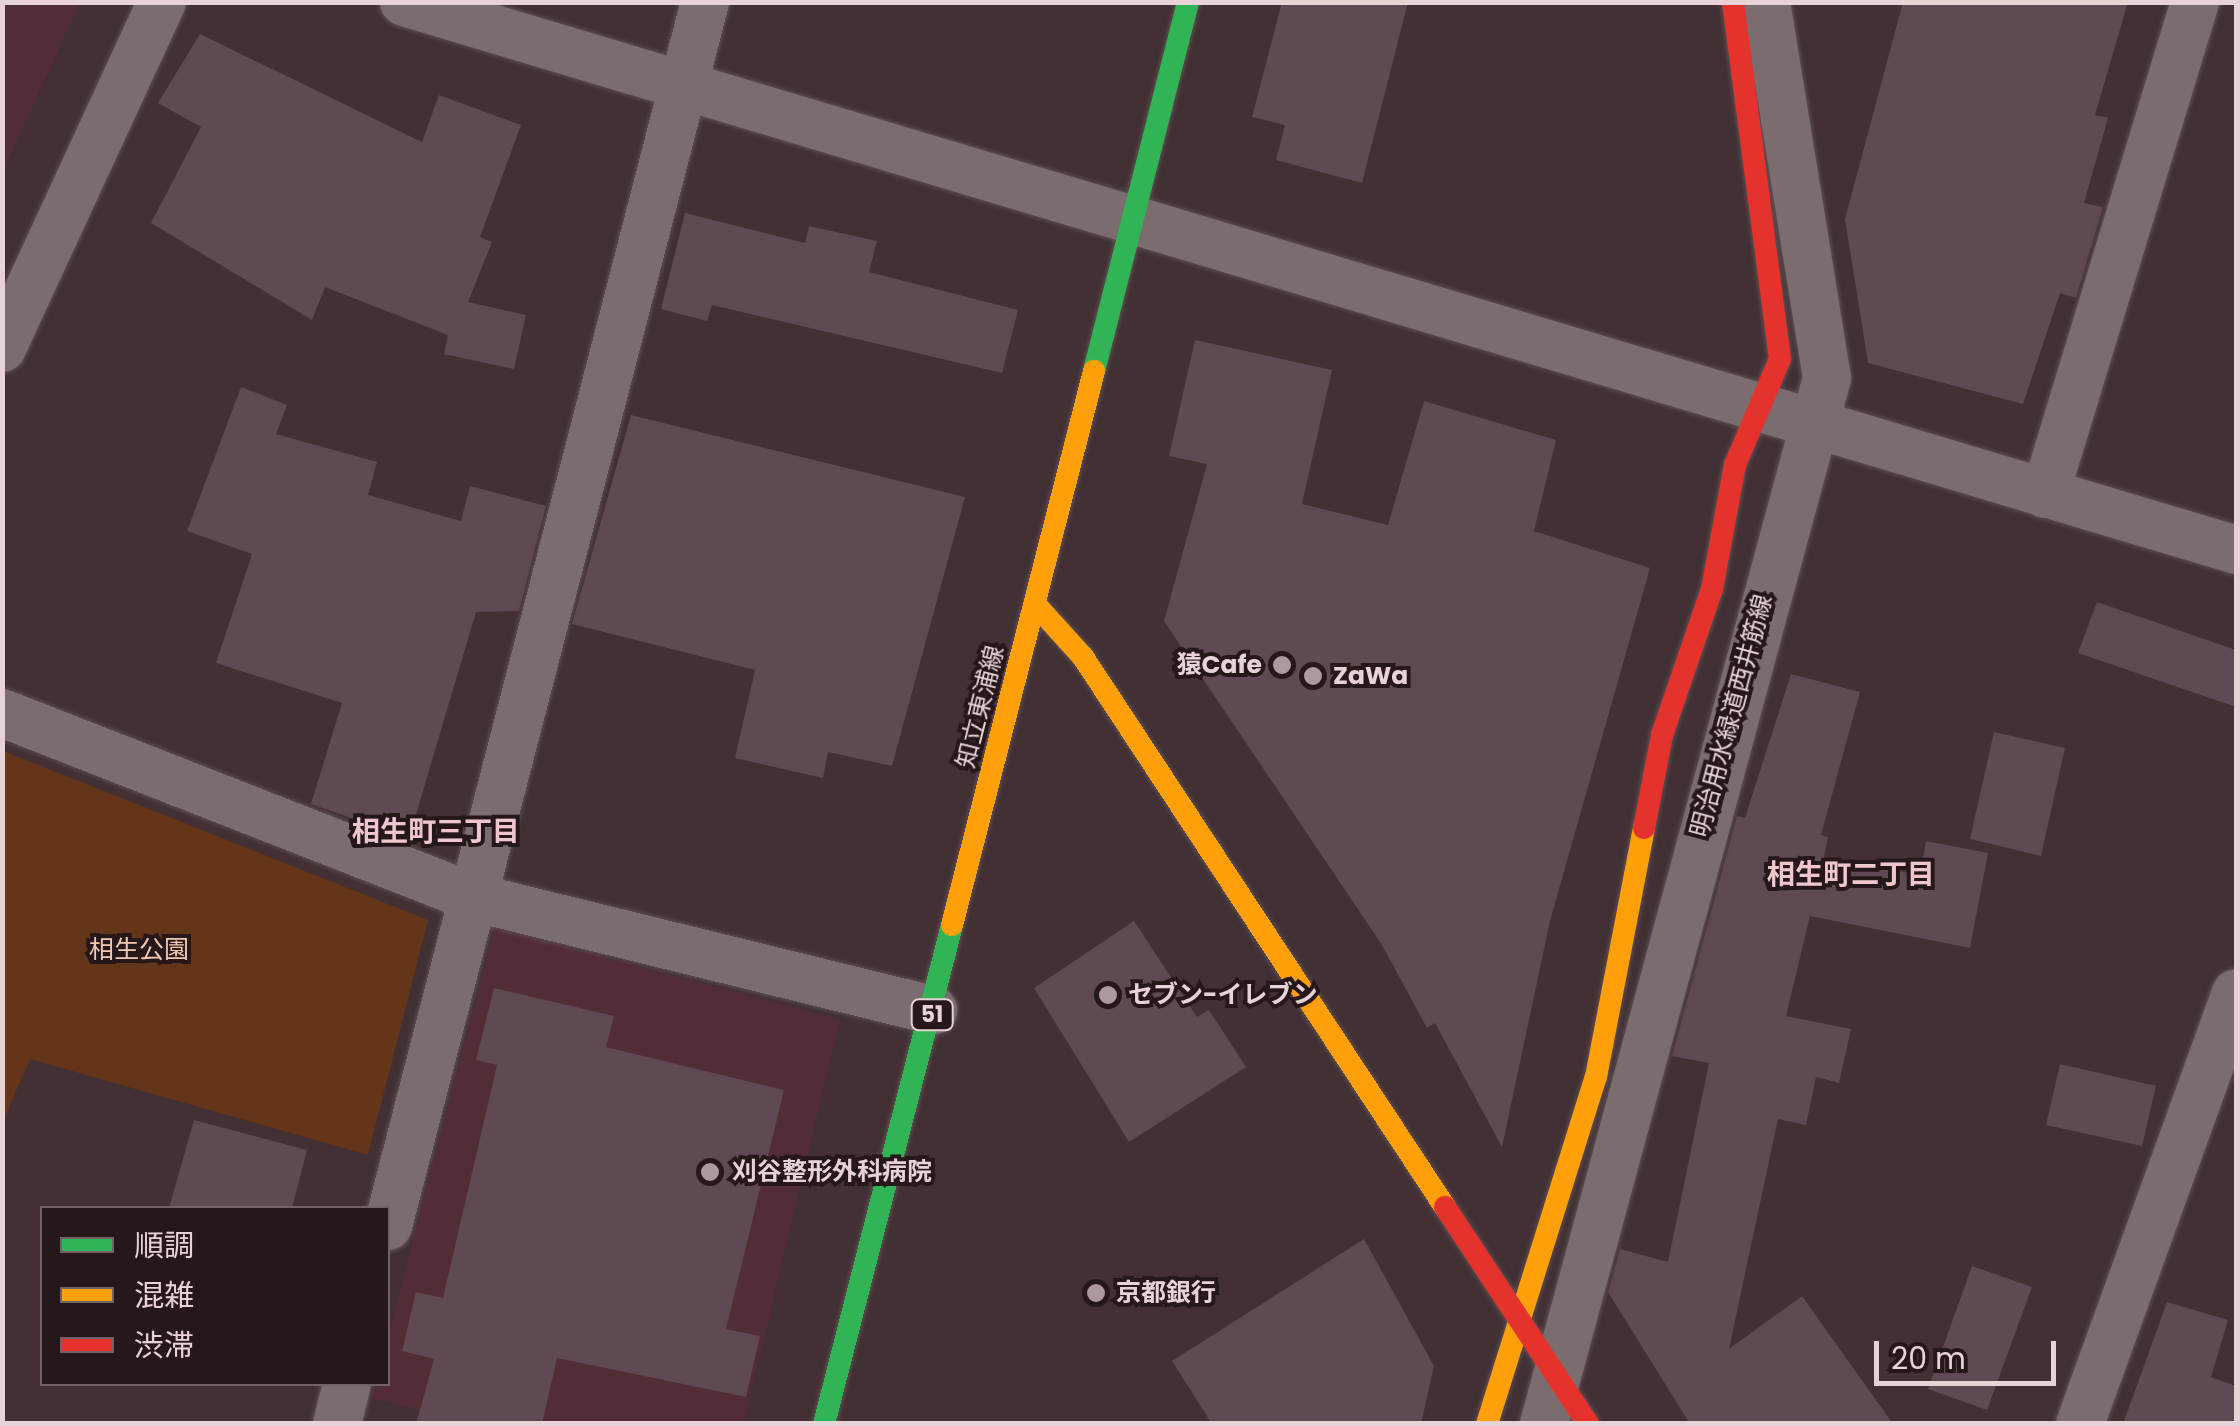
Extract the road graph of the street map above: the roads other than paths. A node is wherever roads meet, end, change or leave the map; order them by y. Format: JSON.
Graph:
{"nodes":[{"id":1,"x":162,"y":2,"type":"edge"},
{"id":2,"x":404,"y":2,"type":"edge"},
{"id":3,"x":705,"y":2,"type":"edge"},
{"id":4,"x":1188,"y":2,"type":"edge"},
{"id":5,"x":2195,"y":2,"type":"edge"},
{"id":6,"x":1748,"y":10,"type":"edge"},
{"id":7,"x":682,"y":82,"type":"junction"},
{"id":8,"x":1133,"y":218,"type":"junction"},
{"id":9,"x":2,"y":348,"type":"edge"},
{"id":10,"x":1763,"y":408,"type":"junction"},
{"id":11,"x":1814,"y":422,"type":"junction"},
{"id":12,"x":2046,"y":494,"type":"junction"},
{"id":13,"x":2236,"y":550,"type":"edge"},
{"id":14,"x":1036,"y":605,"type":"junction"},
{"id":15,"x":2,"y":713,"type":"edge"},
{"id":16,"x":472,"y":897,"type":"junction"},
{"id":17,"x":2236,"y":992,"type":"edge"},
{"id":18,"x":933,"y":1010,"type":"junction"},
{"id":19,"x":390,"y":1218,"type":"edge"},
{"id":20,"x":1522,"y":1328,"type":"junction"},
{"id":21,"x":346,"y":1386,"type":"edge"},
{"id":22,"x":1551,"y":1402,"type":"edge"},
{"id":23,"x":337,"y":1424,"type":"edge"},
{"id":24,"x":824,"y":1424,"type":"edge"},
{"id":25,"x":1487,"y":1424,"type":"edge"},
{"id":26,"x":1588,"y":1424,"type":"edge"},
{"id":27,"x":2080,"y":1424,"type":"edge"}],
"edges":[{"from":1,"to":9,"type":"street"},
{"from":2,"to":7,"type":"street"},
{"from":3,"to":7,"type":"street"},
{"from":4,"to":8,"type":"street","name":"知立東浦線","number":"51"},
{"from":5,"to":12,"type":"street"},
{"from":6,"to":10,"type":"street"},
{"from":6,"to":11,"type":"street","name":"明治用水緑道西井筋線"},
{"from":7,"to":8,"type":"street"},
{"from":7,"to":16,"type":"street"},
{"from":8,"to":10,"type":"street"},
{"from":8,"to":14,"type":"street","name":"知立東浦線","number":"51"},
{"from":10,"to":11,"type":"street"},
{"from":10,"to":20,"type":"street"},
{"from":11,"to":12,"type":"street"},
{"from":11,"to":22,"type":"street","name":"明治用水緑道西井筋線"},
{"from":12,"to":13,"type":"street"},
{"from":14,"to":18,"type":"street","name":"知立東浦線","number":"51"},
{"from":14,"to":20,"type":"street"},
{"from":15,"to":16,"type":"street"},
{"from":16,"to":18,"type":"street"},
{"from":16,"to":19,"type":"street"},
{"from":17,"to":27,"type":"street"},
{"from":18,"to":24,"type":"street","name":"知立東浦線","number":"51"},
{"from":20,"to":22,"type":"street"},
{"from":20,"to":25,"type":"street"},
{"from":21,"to":23,"type":"street"},
{"from":22,"to":26,"type":"street"}]}
